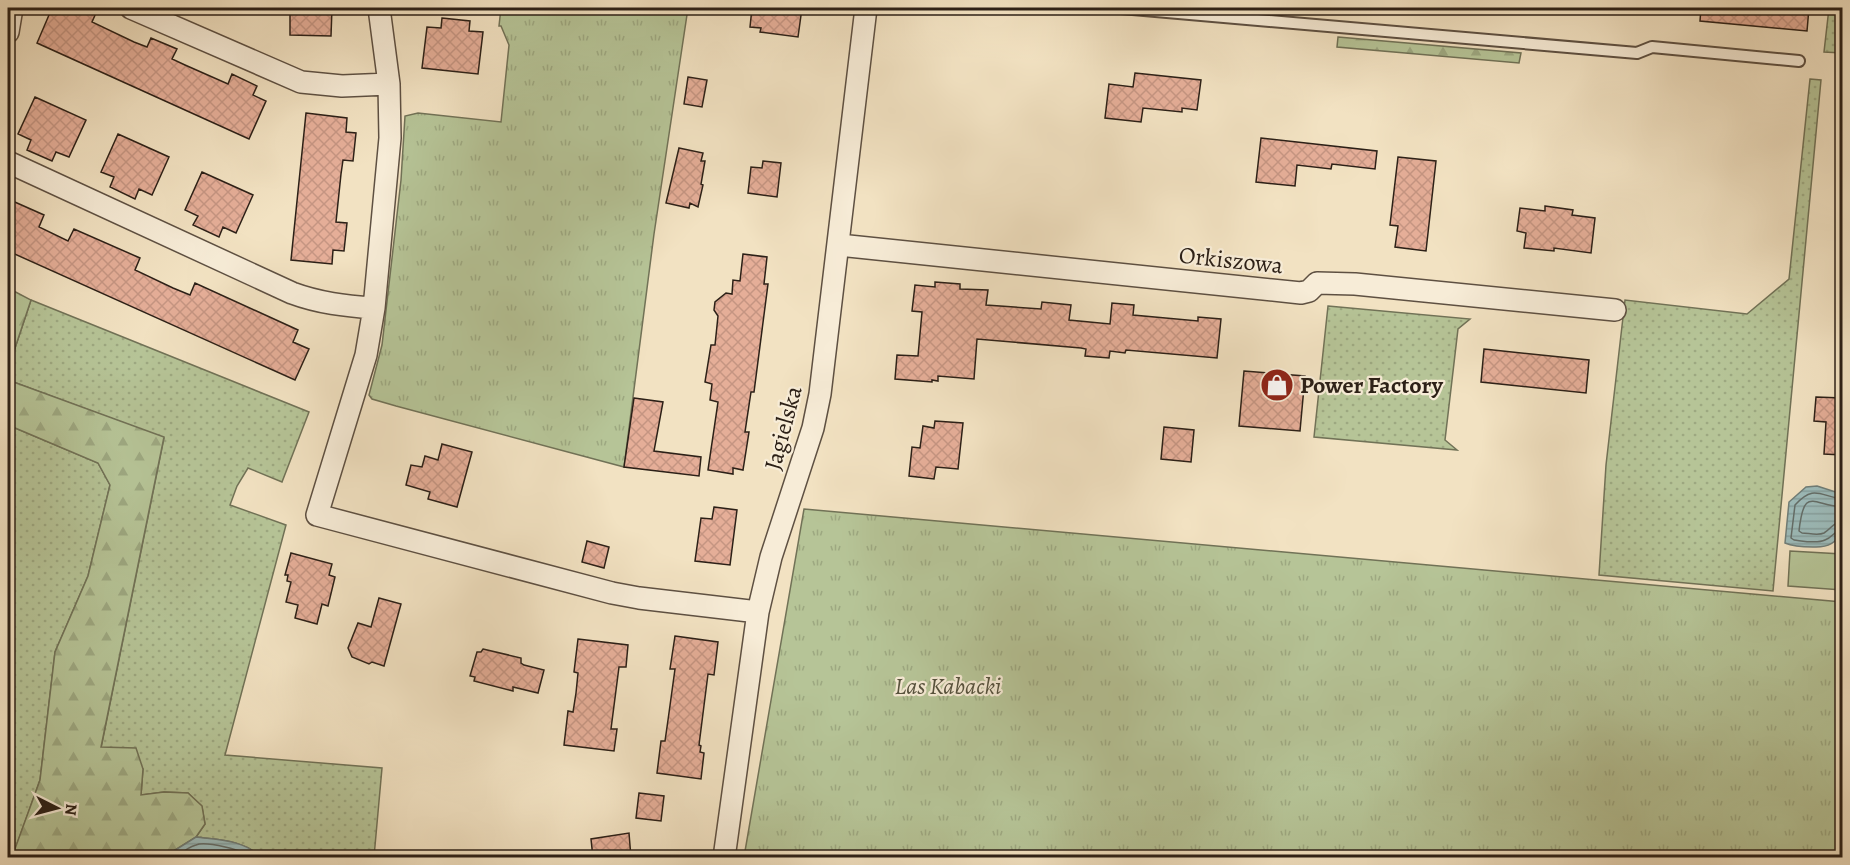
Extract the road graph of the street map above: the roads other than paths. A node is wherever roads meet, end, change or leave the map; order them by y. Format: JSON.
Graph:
{"nodes":[{"id":1,"x":12,"y":8,"type":"edge"},
{"id":2,"x":131,"y":8,"type":"edge"},
{"id":3,"x":379,"y":8,"type":"edge"},
{"id":4,"x":866,"y":8,"type":"edge"},
{"id":5,"x":1121,"y":8,"type":"edge"},
{"id":6,"x":8,"y":32,"type":"edge"},
{"id":7,"x":1799,"y":61,"type":"dead end"},
{"id":8,"x":389,"y":84,"type":"junction"},
{"id":9,"x":8,"y":162,"type":"edge"},
{"id":10,"x":839,"y":245,"type":"junction"},
{"id":11,"x":374,"y":308,"type":"junction"},
{"id":12,"x":1615,"y":310,"type":"dead end"},
{"id":13,"x":758,"y":612,"type":"junction"},
{"id":14,"x":724,"y":858,"type":"edge"}],
"edges":[{"from":1,"to":6,"type":"street"},
{"from":2,"to":8,"type":"street"},
{"from":3,"to":8,"type":"street"},
{"from":4,"to":10,"type":"street","name":"Jagielska"},
{"from":5,"to":7,"type":"lane"},
{"from":8,"to":11,"type":"street"},
{"from":9,"to":11,"type":"street"},
{"from":10,"to":12,"type":"street","name":"Orkiszowa"},
{"from":10,"to":13,"type":"street","name":"Jagielska"},
{"from":11,"to":13,"type":"street"},
{"from":13,"to":14,"type":"street","name":"Jagielska"}]}
